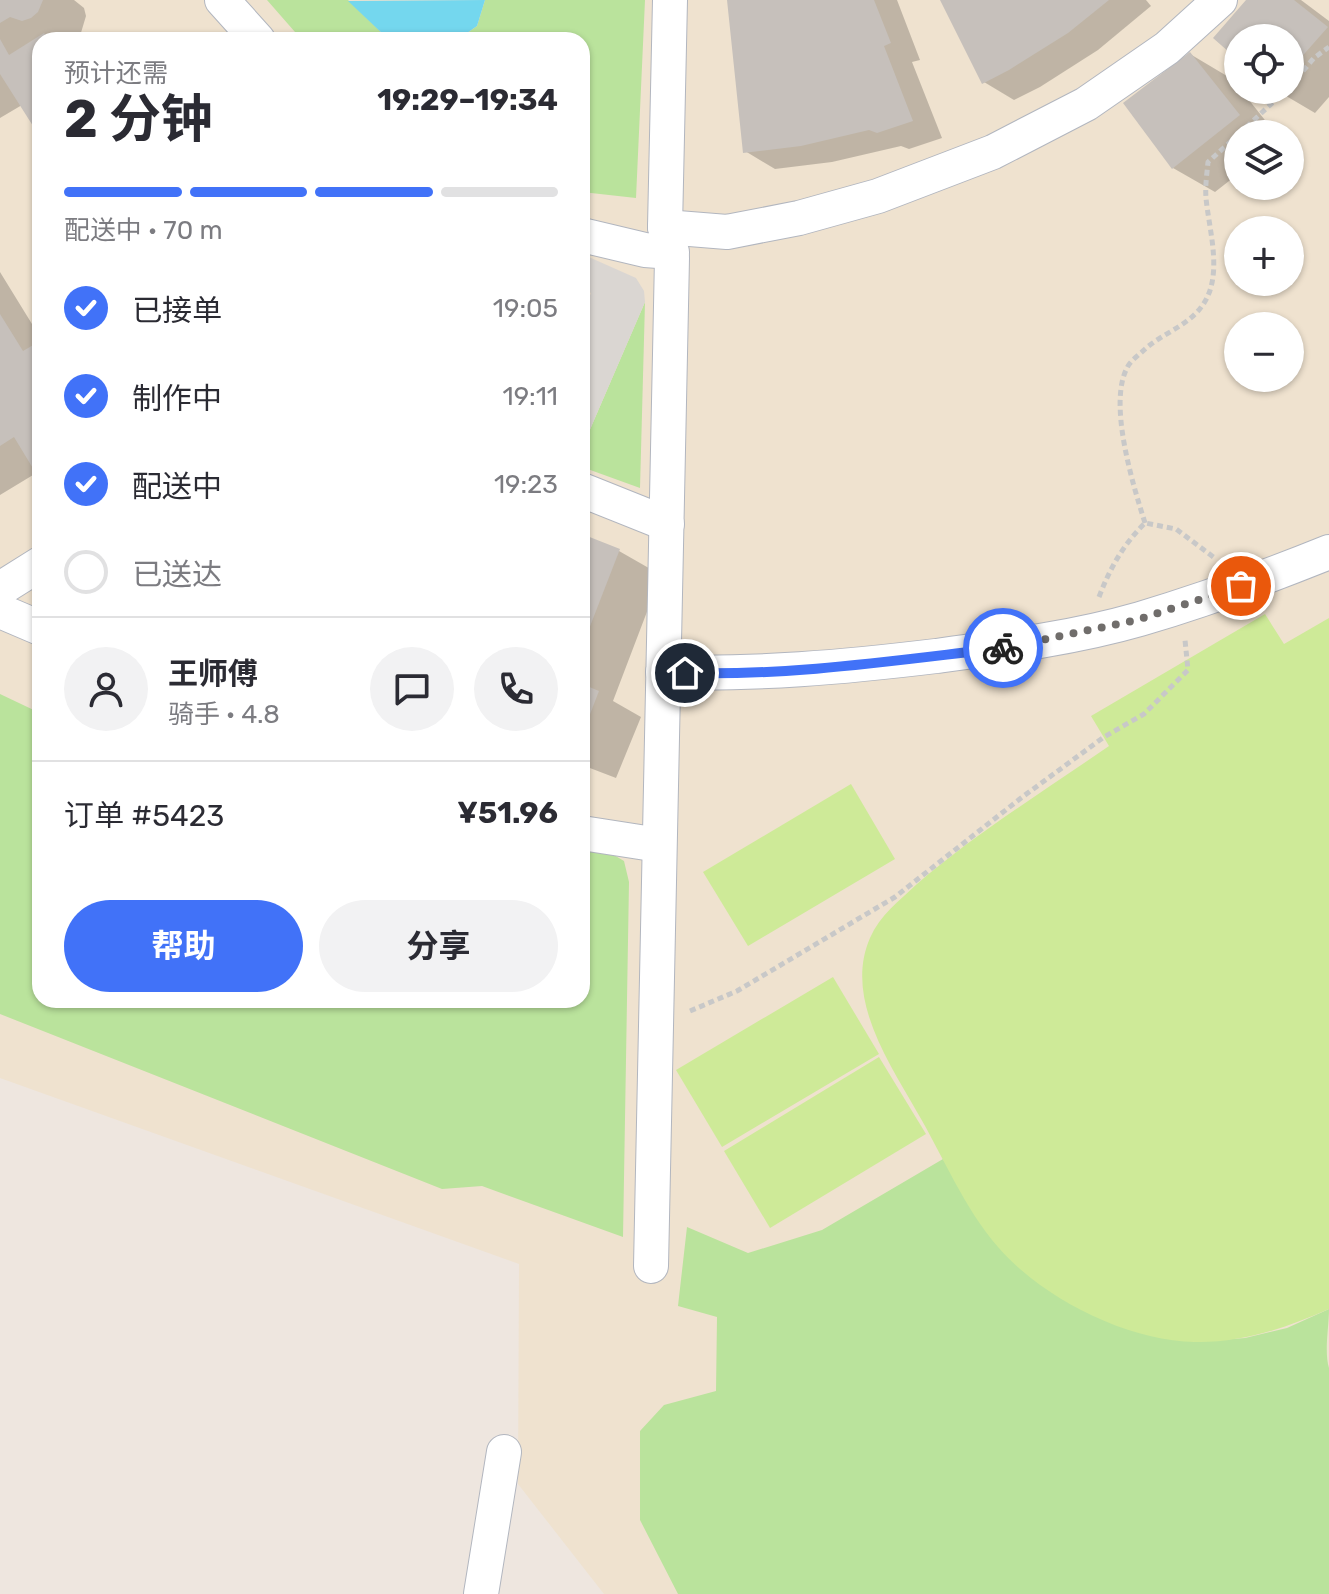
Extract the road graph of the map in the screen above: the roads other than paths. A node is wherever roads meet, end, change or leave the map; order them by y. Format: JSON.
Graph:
{"nodes":[{"id":1,"x":222,"y":0,"type":"edge"},
{"id":2,"x":670,"y":0,"type":"edge"},
{"id":3,"x":1220,"y":0,"type":"edge"},
{"id":4,"x":251,"y":32,"type":"edge"},
{"id":5,"x":590,"y":237,"type":"edge"},
{"id":6,"x":669,"y":240,"type":"junction"},
{"id":7,"x":590,"y":493,"type":"edge"},
{"id":8,"x":667,"y":524,"type":"junction"},
{"id":9,"x":1329,"y":552,"type":"edge"},
{"id":10,"x":32,"y":569,"type":"edge"},
{"id":11,"x":0,"y":589,"type":"edge"},
{"id":12,"x":0,"y":611,"type":"edge"},
{"id":13,"x":32,"y":625,"type":"edge"},
{"id":14,"x":663,"y":672,"type":"junction"},
{"id":15,"x":590,"y":834,"type":"edge"},
{"id":16,"x":659,"y":845,"type":"junction"},
{"id":17,"x":651,"y":1266,"type":"dead end"},
{"id":18,"x":504,"y":1452,"type":"dead end"},
{"id":19,"x":481,"y":1594,"type":"edge"}],
"edges":[{"from":1,"to":4,"type":"street"},
{"from":2,"to":6,"type":"street"},
{"from":3,"to":6,"type":"street"},
{"from":5,"to":6,"type":"street"},
{"from":6,"to":8,"type":"street"},
{"from":7,"to":8,"type":"street"},
{"from":8,"to":14,"type":"street"},
{"from":9,"to":14,"type":"street"},
{"from":10,"to":11,"type":"street"},
{"from":12,"to":13,"type":"street"},
{"from":14,"to":16,"type":"street"},
{"from":15,"to":16,"type":"street"},
{"from":16,"to":17,"type":"street"},
{"from":18,"to":19,"type":"street"}]}
